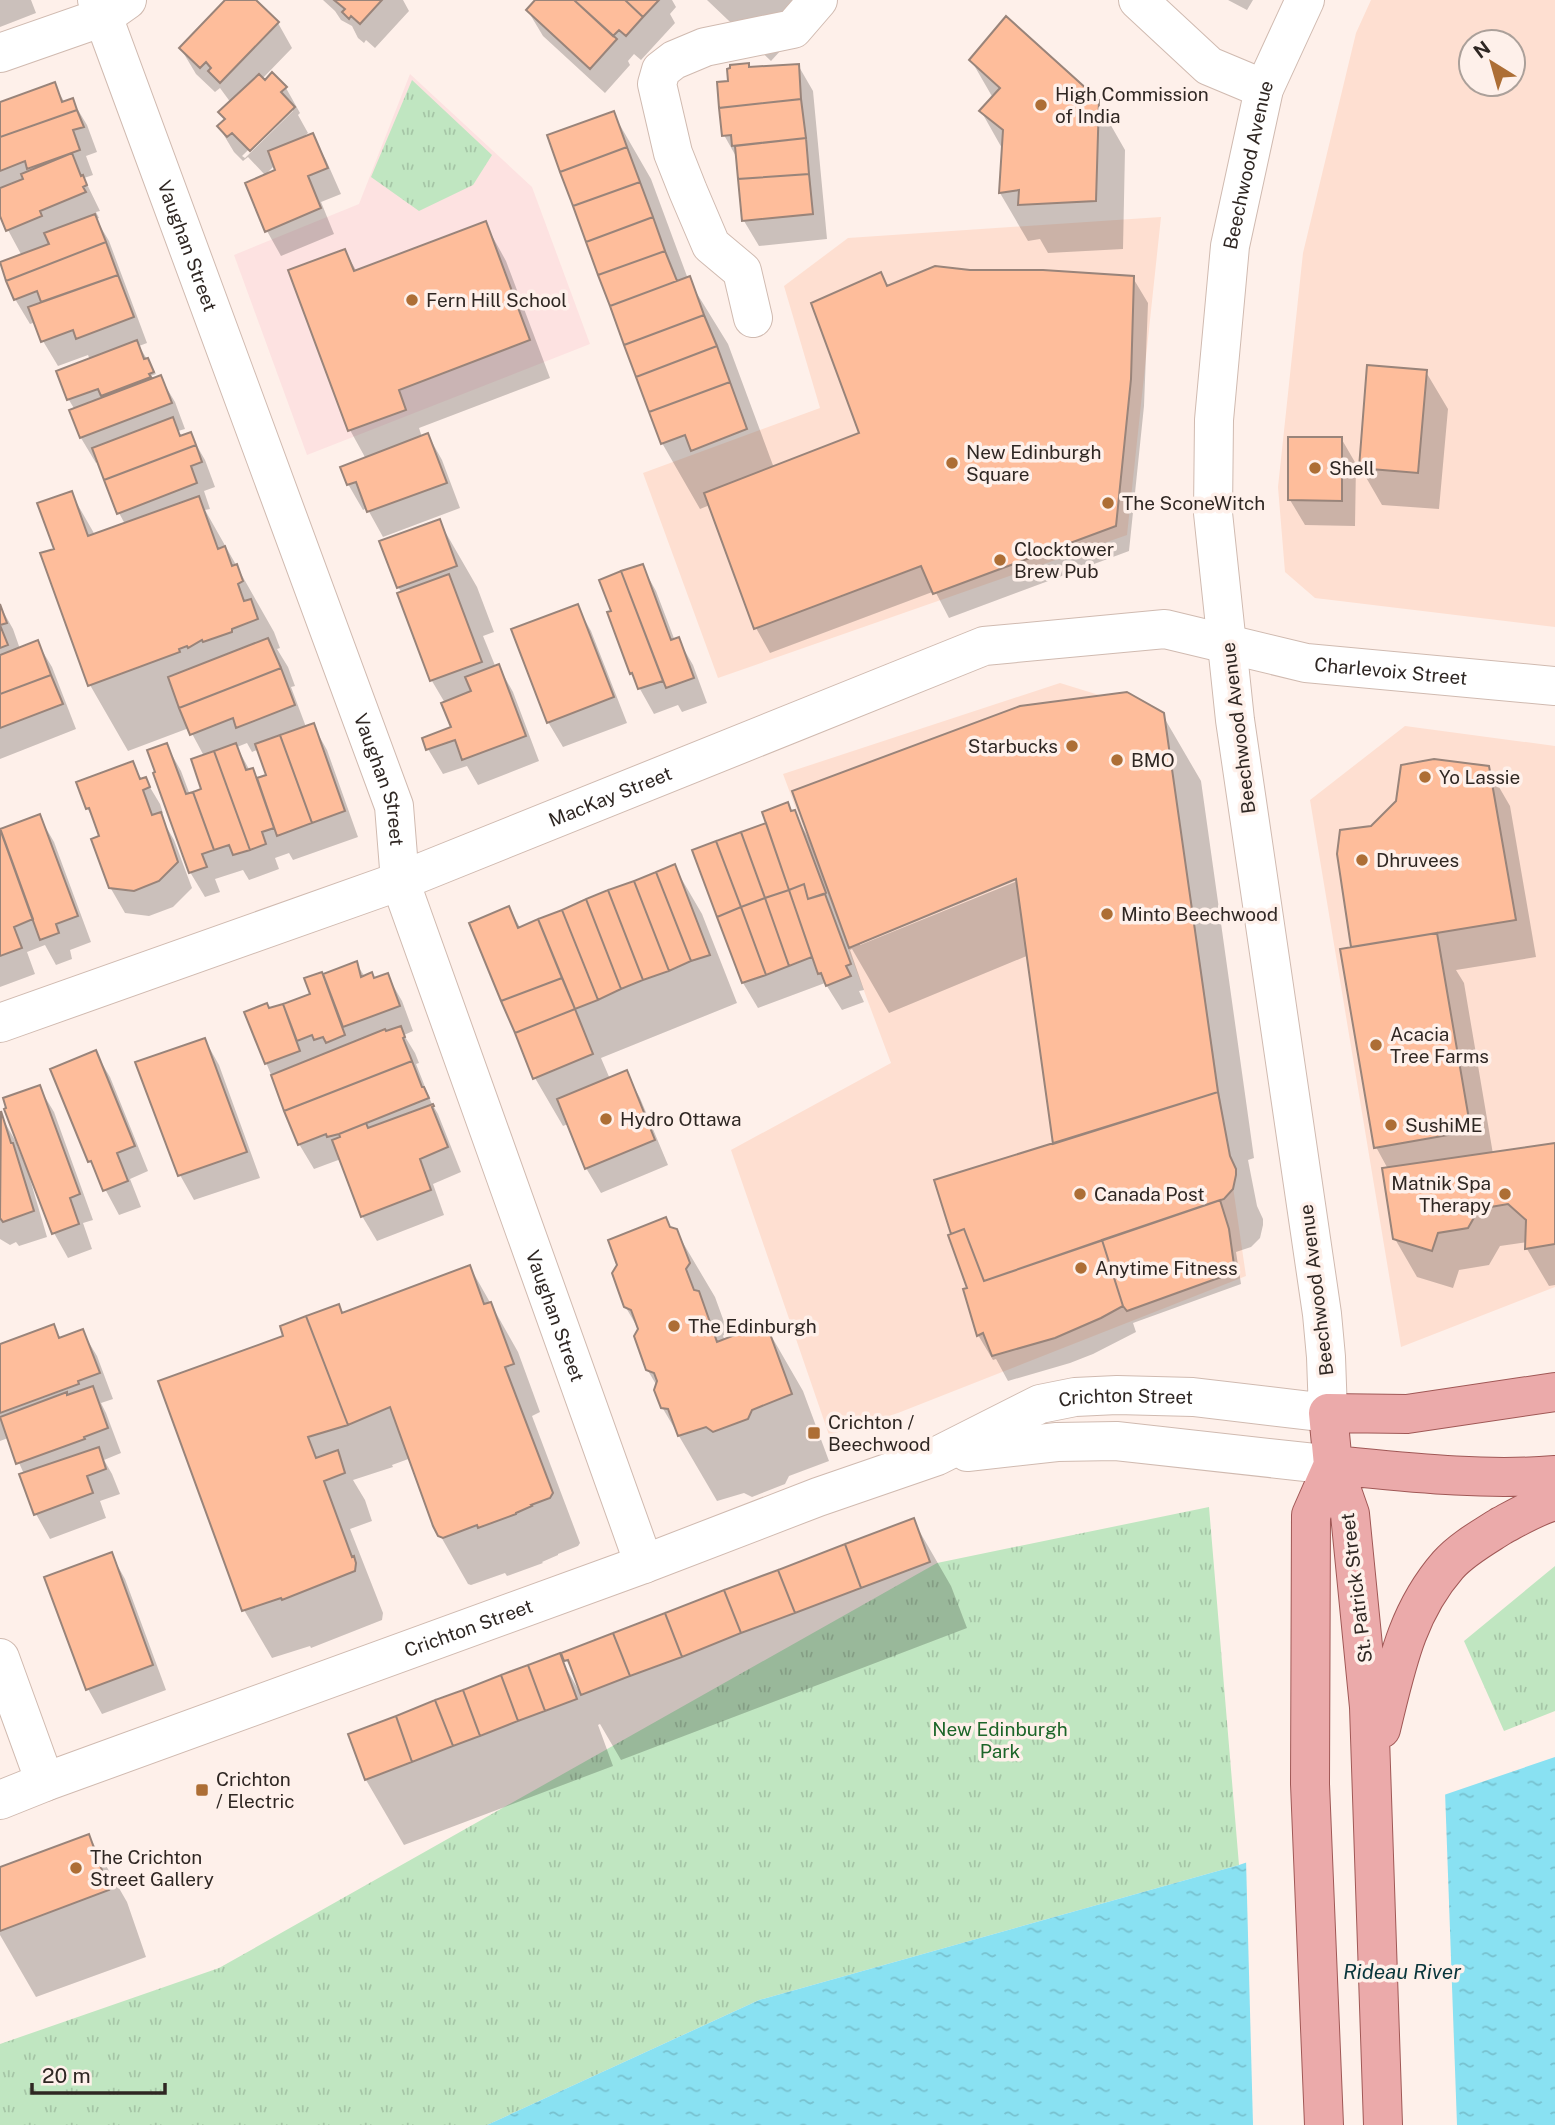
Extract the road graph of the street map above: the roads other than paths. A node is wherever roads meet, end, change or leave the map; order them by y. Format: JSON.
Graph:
{"nodes":[{"id":1,"x":817,"y":0,"type":"edge"},
{"id":2,"x":1138,"y":0,"type":"edge"},
{"id":3,"x":1305,"y":0,"type":"edge"},
{"id":4,"x":109,"y":6,"type":"edge"},
{"id":5,"x":0,"y":53,"type":"edge"},
{"id":6,"x":1264,"y":89,"type":"junction"},
{"id":7,"x":754,"y":318,"type":"dead end"},
{"id":8,"x":1228,"y":644,"type":"junction"},
{"id":9,"x":1555,"y":686,"type":"edge"},
{"id":10,"x":400,"y":881,"type":"junction"},
{"id":11,"x":0,"y":1023,"type":"edge"},
{"id":12,"x":1555,"y":1391,"type":"edge"},
{"id":13,"x":1328,"y":1413,"type":"junction"},
{"id":14,"x":937,"y":1455,"type":"junction"},
{"id":15,"x":1333,"y":1465,"type":"junction"},
{"id":16,"x":1555,"y":1475,"type":"edge"},
{"id":17,"x":1555,"y":1501,"type":"edge"},
{"id":18,"x":644,"y":1564,"type":"junction"},
{"id":19,"x":0,"y":1658,"type":"edge"},
{"id":20,"x":1372,"y":1765,"type":"junction"},
{"id":21,"x":45,"y":1782,"type":"junction"},
{"id":22,"x":0,"y":1800,"type":"edge"},
{"id":23,"x":1324,"y":2125,"type":"edge"},
{"id":24,"x":1384,"y":2125,"type":"edge"}],
"edges":[{"from":1,"to":7,"type":"street"},
{"from":2,"to":6,"type":"street"},
{"from":3,"to":6,"type":"street","name":"Beechwood Avenue"},
{"from":4,"to":5,"type":"street"},
{"from":4,"to":10,"type":"street","name":"Vaughan Street"},
{"from":6,"to":8,"type":"street","name":"Beechwood Avenue"},
{"from":8,"to":9,"type":"street","name":"Charlevoix Street"},
{"from":8,"to":10,"type":"street","name":"MacKay Street"},
{"from":8,"to":13,"type":"street","name":"Beechwood Avenue"},
{"from":10,"to":11,"type":"street","name":"MacKay Street"},
{"from":10,"to":18,"type":"street","name":"Vaughan Street"},
{"from":12,"to":13,"type":"main road"},
{"from":13,"to":14,"type":"street","name":"Crichton Street"},
{"from":13,"to":15,"type":"main road","name":"Beechwood Avenue"},
{"from":14,"to":15,"type":"street","name":"Crichton Street"},
{"from":14,"to":18,"type":"street","name":"Crichton Street"},
{"from":15,"to":16,"type":"main road"},
{"from":15,"to":20,"type":"main road","name":"St. Patrick Street"},
{"from":15,"to":23,"type":"main road","name":"St. Patrick Street"},
{"from":17,"to":20,"type":"main road"},
{"from":18,"to":21,"type":"street","name":"Crichton Street"},
{"from":19,"to":21,"type":"street"},
{"from":20,"to":24,"type":"main road","name":"St. Patrick Street"},
{"from":21,"to":22,"type":"street","name":"Crichton Street"}]}
